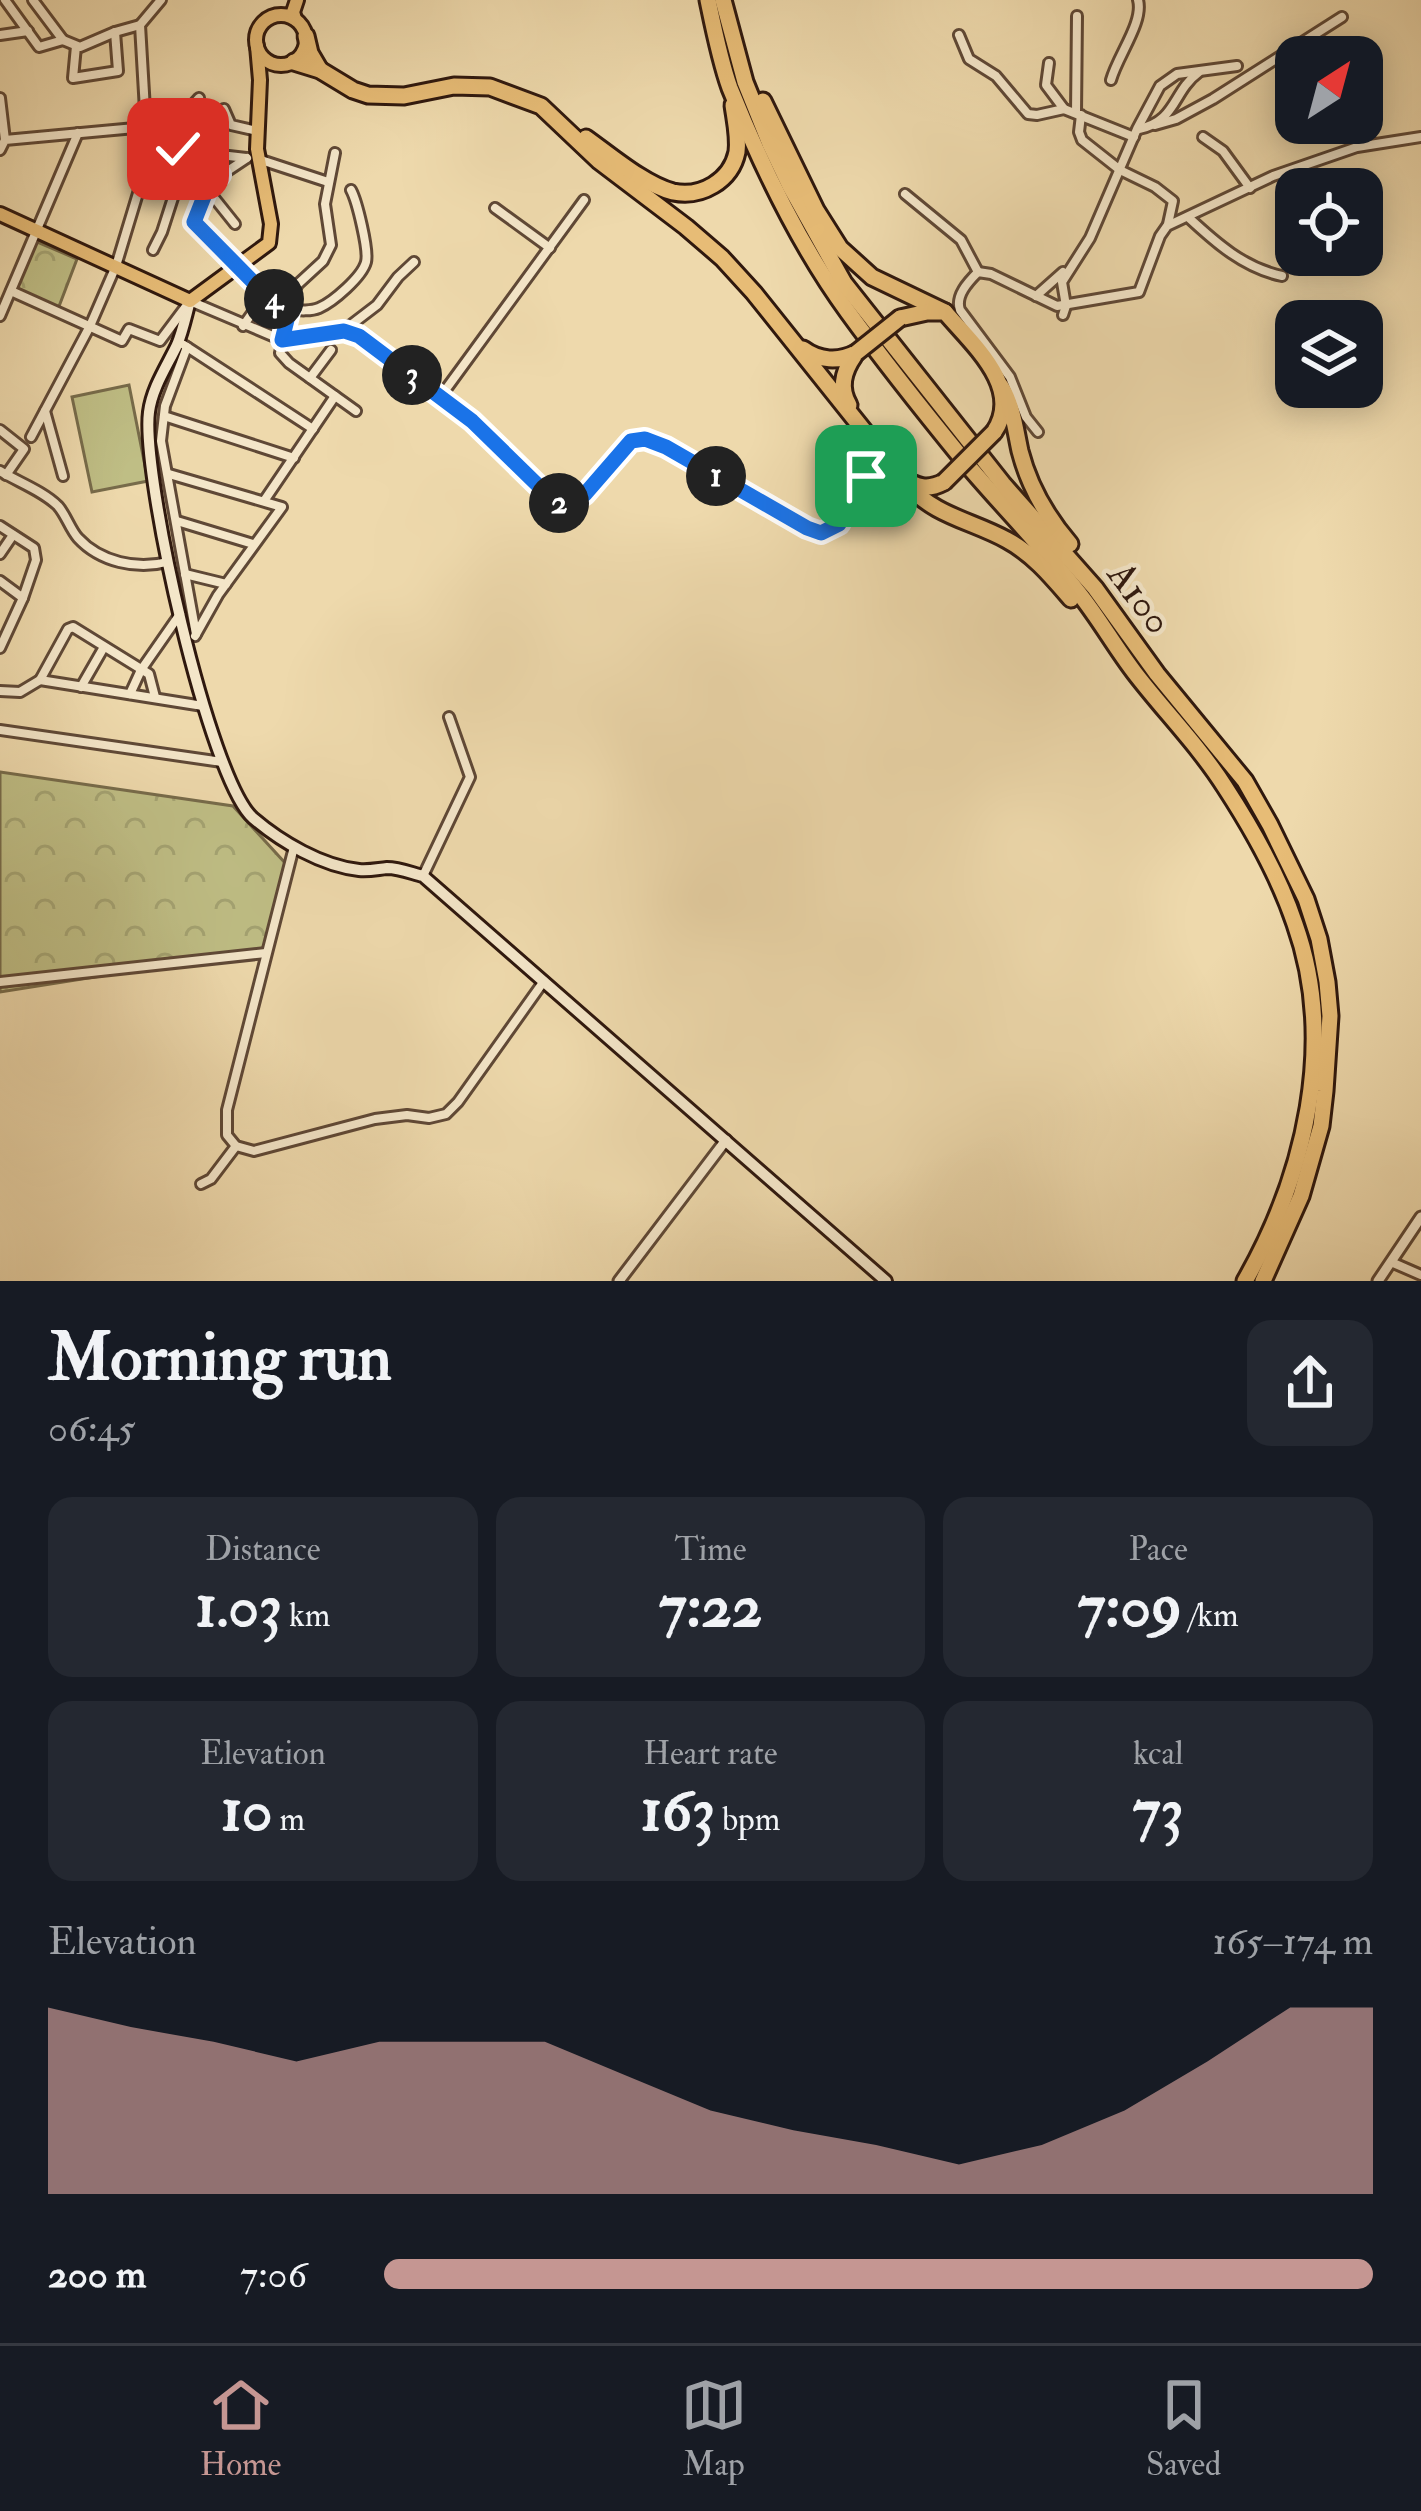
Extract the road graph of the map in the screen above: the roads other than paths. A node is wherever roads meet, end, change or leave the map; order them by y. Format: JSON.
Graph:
{"nodes":[{"id":1,"x":5,"y":0,"type":"edge"},
{"id":2,"x":33,"y":0,"type":"edge"},
{"id":3,"x":161,"y":0,"type":"edge"},
{"id":4,"x":281,"y":0,"type":"edge"},
{"id":5,"x":297,"y":0,"type":"edge"},
{"id":6,"x":707,"y":0,"type":"edge"},
{"id":7,"x":724,"y":0,"type":"edge"},
{"id":8,"x":1138,"y":0,"type":"edge"},
{"id":9,"x":1076,"y":16,"type":"dead end"},
{"id":10,"x":1342,"y":17,"type":"dead end"},
{"id":11,"x":269,"y":18,"type":"junction"},
{"id":12,"x":295,"y":19,"type":"junction"},
{"id":13,"x":140,"y":25,"type":"junction"},
{"id":14,"x":28,"y":31,"type":"junction"},
{"id":15,"x":115,"y":32,"type":"junction"},
{"id":16,"x":959,"y":34,"type":"dead end"},
{"id":17,"x":0,"y":35,"type":"edge"},
{"id":18,"x":306,"y":37,"type":"junction"},
{"id":19,"x":63,"y":40,"type":"junction"},
{"id":20,"x":76,"y":46,"type":"junction"},
{"id":21,"x":257,"y":46,"type":"junction"},
{"id":22,"x":289,"y":63,"type":"junction"},
{"id":23,"x":1048,"y":63,"type":"dead end"},
{"id":24,"x":1237,"y":66,"type":"dead end"},
{"id":25,"x":320,"y":70,"type":"junction"},
{"id":26,"x":1202,"y":70,"type":"junction"},
{"id":27,"x":260,"y":80,"type":"junction"},
{"id":28,"x":1111,"y":80,"type":"dead end"},
{"id":29,"x":729,"y":85,"type":"junction"},
{"id":30,"x":0,"y":98,"type":"edge"},
{"id":31,"x":199,"y":98,"type":"dead end"},
{"id":32,"x":541,"y":106,"type":"junction"},
{"id":33,"x":224,"y":109,"type":"dead end"},
{"id":34,"x":1064,"y":109,"type":"junction"},
{"id":35,"x":1079,"y":114,"type":"junction"},
{"id":36,"x":1155,"y":125,"type":"junction"},
{"id":37,"x":146,"y":127,"type":"junction"},
{"id":38,"x":158,"y":127,"type":"junction"},
{"id":39,"x":172,"y":127,"type":"junction"},
{"id":40,"x":257,"y":131,"type":"junction"},
{"id":41,"x":78,"y":133,"type":"junction"},
{"id":42,"x":1136,"y":133,"type":"junction"},
{"id":43,"x":1203,"y":137,"type":"dead end"},
{"id":44,"x":1421,"y":137,"type":"edge"},
{"id":45,"x":2,"y":145,"type":"edge"},
{"id":46,"x":188,"y":151,"type":"junction"},
{"id":47,"x":335,"y":153,"type":"dead end"},
{"id":48,"x":253,"y":159,"type":"junction"},
{"id":49,"x":184,"y":164,"type":"junction"},
{"id":50,"x":1120,"y":170,"type":"junction"},
{"id":51,"x":220,"y":175,"type":"junction"},
{"id":52,"x":328,"y":182,"type":"junction"},
{"id":53,"x":1250,"y":188,"type":"junction"},
{"id":54,"x":207,"y":189,"type":"junction"},
{"id":55,"x":351,"y":190,"type":"dead end"},
{"id":56,"x":905,"y":194,"type":"dead end"},
{"id":57,"x":584,"y":200,"type":"dead end"},
{"id":58,"x":495,"y":208,"type":"dead end"},
{"id":59,"x":0,"y":214,"type":"edge"},
{"id":60,"x":1188,"y":217,"type":"junction"},
{"id":61,"x":235,"y":224,"type":"dead end"},
{"id":62,"x":1167,"y":226,"type":"junction"},
{"id":63,"x":37,"y":232,"type":"junction"},
{"id":64,"x":550,"y":248,"type":"junction"},
{"id":65,"x":153,"y":250,"type":"dead end"},
{"id":66,"x":414,"y":262,"type":"dead end"},
{"id":67,"x":1073,"y":263,"type":"junction"},
{"id":68,"x":116,"y":266,"type":"junction"},
{"id":69,"x":236,"y":267,"type":"junction"},
{"id":70,"x":978,"y":272,"type":"junction"},
{"id":71,"x":1275,"y":275,"type":"edge"},
{"id":72,"x":11,"y":291,"type":"junction"},
{"id":73,"x":266,"y":295,"type":"junction"},
{"id":74,"x":1036,"y":296,"type":"junction"},
{"id":75,"x":190,"y":301,"type":"junction"},
{"id":76,"x":290,"y":308,"type":"junction"},
{"id":77,"x":951,"y":308,"type":"junction"},
{"id":78,"x":1065,"y":311,"type":"junction"},
{"id":79,"x":0,"y":316,"type":"edge"},
{"id":80,"x":776,"y":322,"type":"junction"},
{"id":81,"x":90,"y":326,"type":"junction"},
{"id":82,"x":243,"y":326,"type":"junction"},
{"id":83,"x":344,"y":331,"type":"junction"},
{"id":84,"x":282,"y":340,"type":"junction"},
{"id":85,"x":183,"y":344,"type":"junction"},
{"id":86,"x":331,"y":350,"type":"dead end"},
{"id":87,"x":856,"y":353,"type":"junction"},
{"id":88,"x":310,"y":378,"type":"junction"},
{"id":89,"x":1001,"y":386,"type":"junction"},
{"id":90,"x":335,"y":396,"type":"junction"},
{"id":91,"x":441,"y":396,"type":"junction"},
{"id":92,"x":45,"y":411,"type":"junction"},
{"id":93,"x":356,"y":411,"type":"dead end"},
{"id":94,"x":164,"y":416,"type":"junction"},
{"id":95,"x":860,"y":424,"type":"junction"},
{"id":96,"x":314,"y":429,"type":"junction"},
{"id":97,"x":0,"y":430,"type":"edge"},
{"id":98,"x":1038,"y":432,"type":"dead end"},
{"id":99,"x":31,"y":437,"type":"dead end"},
{"id":100,"x":883,"y":453,"type":"junction"},
{"id":101,"x":294,"y":458,"type":"junction"},
{"id":102,"x":3,"y":473,"type":"edge"},
{"id":103,"x":169,"y":474,"type":"junction"},
{"id":104,"x":63,"y":476,"type":"dead end"},
{"id":105,"x":901,"y":477,"type":"junction"},
{"id":106,"x":264,"y":501,"type":"junction"},
{"id":107,"x":176,"y":521,"type":"junction"},
{"id":108,"x":0,"y":526,"type":"edge"},
{"id":109,"x":13,"y":535,"type":"junction"},
{"id":110,"x":253,"y":544,"type":"junction"},
{"id":111,"x":0,"y":554,"type":"edge"},
{"id":112,"x":169,"y":561,"type":"junction"},
{"id":113,"x":185,"y":574,"type":"junction"},
{"id":114,"x":0,"y":581,"type":"edge"},
{"id":115,"x":226,"y":584,"type":"junction"},
{"id":116,"x":22,"y":598,"type":"junction"},
{"id":117,"x":181,"y":613,"type":"junction"},
{"id":118,"x":196,"y":634,"type":"junction"},
{"id":119,"x":104,"y":646,"type":"junction"},
{"id":120,"x":189,"y":647,"type":"junction"},
{"id":121,"x":0,"y":648,"type":"edge"},
{"id":122,"x":1140,"y":652,"type":"junction"},
{"id":123,"x":141,"y":670,"type":"junction"},
{"id":124,"x":40,"y":680,"type":"junction"},
{"id":125,"x":80,"y":687,"type":"junction"},
{"id":126,"x":0,"y":691,"type":"edge"},
{"id":127,"x":130,"y":694,"type":"junction"},
{"id":128,"x":155,"y":697,"type":"junction"},
{"id":129,"x":1157,"y":702,"type":"junction"},
{"id":130,"x":202,"y":706,"type":"junction"},
{"id":131,"x":449,"y":717,"type":"dead end"},
{"id":132,"x":0,"y":730,"type":"edge"},
{"id":133,"x":222,"y":762,"type":"junction"},
{"id":134,"x":294,"y":847,"type":"junction"},
{"id":135,"x":423,"y":876,"type":"junction"},
{"id":136,"x":266,"y":953,"type":"junction"},
{"id":137,"x":544,"y":981,"type":"junction"},
{"id":138,"x":0,"y":982,"type":"edge"},
{"id":139,"x":726,"y":1140,"type":"junction"},
{"id":140,"x":236,"y":1146,"type":"junction"},
{"id":141,"x":201,"y":1184,"type":"dead end"},
{"id":142,"x":1421,"y":1216,"type":"edge"},
{"id":143,"x":1391,"y":1262,"type":"junction"},
{"id":144,"x":1421,"y":1275,"type":"edge"},
{"id":145,"x":619,"y":1281,"type":"edge"},
{"id":146,"x":886,"y":1281,"type":"edge"},
{"id":147,"x":1245,"y":1281,"type":"edge"},
{"id":148,"x":1263,"y":1281,"type":"edge"},
{"id":149,"x":1378,"y":1281,"type":"edge"}],
"edges":[{"from":1,"to":14,"type":"street"},
{"from":2,"to":19,"type":"street"},
{"from":3,"to":13,"type":"street"},
{"from":4,"to":11,"type":"main road"},
{"from":5,"to":12,"type":"main road"},
{"from":6,"to":29,"type":"highway","name":"A100","number":"A100"},
{"from":7,"to":77,"type":"highway"},
{"from":7,"to":122,"type":"highway","name":"A100","number":"A100"},
{"from":8,"to":28,"type":"street"},
{"from":9,"to":35,"type":"street"},
{"from":10,"to":36,"type":"street"},
{"from":11,"to":12,"type":"main road"},
{"from":11,"to":21,"type":"main road"},
{"from":12,"to":18,"type":"main road"},
{"from":13,"to":15,"type":"street"},
{"from":13,"to":37,"type":"street"},
{"from":14,"to":17,"type":"street"},
{"from":14,"to":19,"type":"street"},
{"from":15,"to":20,"type":"street"},
{"from":15,"to":20,"type":"street"},
{"from":16,"to":34,"type":"street"},
{"from":18,"to":22,"type":"main road"},
{"from":18,"to":25,"type":"highway"},
{"from":19,"to":20,"type":"street"},
{"from":21,"to":22,"type":"main road"},
{"from":21,"to":27,"type":"main road"},
{"from":22,"to":25,"type":"highway"},
{"from":22,"to":27,"type":"main road"},
{"from":23,"to":34,"type":"street"},
{"from":24,"to":26,"type":"street"},
{"from":25,"to":32,"type":"highway"},
{"from":26,"to":36,"type":"street"},
{"from":26,"to":42,"type":"street"},
{"from":27,"to":40,"type":"main road"},
{"from":29,"to":32,"type":"highway"},
{"from":29,"to":129,"type":"highway","name":"A100","number":"A100"},
{"from":30,"to":45,"type":"street"},
{"from":31,"to":39,"type":"street"},
{"from":32,"to":80,"type":"highway"},
{"from":33,"to":40,"type":"street"},
{"from":34,"to":35,"type":"street"},
{"from":35,"to":42,"type":"street"},
{"from":35,"to":50,"type":"street"},
{"from":36,"to":42,"type":"street"},
{"from":37,"to":38,"type":"street"},
{"from":37,"to":41,"type":"street"},
{"from":38,"to":39,"type":"street"},
{"from":38,"to":68,"type":"street"},
{"from":39,"to":46,"type":"street"},
{"from":40,"to":48,"type":"main road"},
{"from":41,"to":45,"type":"street"},
{"from":41,"to":63,"type":"street"},
{"from":42,"to":50,"type":"street"},
{"from":43,"to":53,"type":"street"},
{"from":44,"to":53,"type":"street"},
{"from":46,"to":48,"type":"street"},
{"from":46,"to":49,"type":"street"},
{"from":47,"to":52,"type":"street"},
{"from":48,"to":51,"type":"street"},
{"from":48,"to":52,"type":"street"},
{"from":48,"to":69,"type":"main road"},
{"from":49,"to":51,"type":"street"},
{"from":49,"to":65,"type":"street"},
{"from":50,"to":62,"type":"street"},
{"from":50,"to":67,"type":"street"},
{"from":51,"to":54,"type":"street"},
{"from":52,"to":76,"type":"street"},
{"from":53,"to":60,"type":"street"},
{"from":54,"to":61,"type":"street"},
{"from":54,"to":69,"type":"street"},
{"from":55,"to":76,"type":"street"},
{"from":56,"to":70,"type":"street"},
{"from":57,"to":64,"type":"street"},
{"from":58,"to":64,"type":"street"},
{"from":59,"to":63,"type":"main road"},
{"from":60,"to":62,"type":"street"},
{"from":60,"to":71,"type":"street"},
{"from":62,"to":78,"type":"street"},
{"from":63,"to":68,"type":"main road"},
{"from":63,"to":72,"type":"street"},
{"from":64,"to":91,"type":"street"},
{"from":66,"to":83,"type":"street"},
{"from":67,"to":74,"type":"street"},
{"from":67,"to":78,"type":"street"},
{"from":68,"to":75,"type":"main road"},
{"from":68,"to":81,"type":"street"},
{"from":69,"to":73,"type":"street"},
{"from":69,"to":75,"type":"main road"},
{"from":70,"to":74,"type":"street"},
{"from":70,"to":77,"type":"street"},
{"from":72,"to":79,"type":"street"},
{"from":72,"to":81,"type":"street"},
{"from":73,"to":76,"type":"street"},
{"from":73,"to":82,"type":"street"},
{"from":74,"to":78,"type":"street"},
{"from":75,"to":81,"type":"street"},
{"from":75,"to":82,"type":"street"},
{"from":75,"to":85,"type":"main road"},
{"from":76,"to":84,"type":"street"},
{"from":77,"to":87,"type":"highway","bridge":true},
{"from":77,"to":89,"type":"highway"},
{"from":77,"to":98,"type":"street"},
{"from":80,"to":87,"type":"highway"},
{"from":80,"to":95,"type":"highway"},
{"from":81,"to":92,"type":"street"},
{"from":82,"to":84,"type":"street"},
{"from":83,"to":84,"type":"street"},
{"from":83,"to":91,"type":"street"},
{"from":84,"to":88,"type":"street"},
{"from":85,"to":94,"type":"street"},
{"from":85,"to":96,"type":"street"},
{"from":85,"to":112,"type":"main road"},
{"from":86,"to":88,"type":"street"},
{"from":87,"to":95,"type":"highway"},
{"from":88,"to":90,"type":"street"},
{"from":89,"to":105,"type":"highway","bridge":true},
{"from":89,"to":122,"type":"highway"},
{"from":90,"to":93,"type":"street"},
{"from":90,"to":96,"type":"street"},
{"from":91,"to":100,"type":"street"},
{"from":92,"to":99,"type":"street"},
{"from":92,"to":104,"type":"street"},
{"from":94,"to":101,"type":"street"},
{"from":94,"to":103,"type":"street"},
{"from":95,"to":100,"type":"highway"},
{"from":96,"to":101,"type":"street"},
{"from":97,"to":102,"type":"street"},
{"from":100,"to":105,"type":"highway"},
{"from":101,"to":106,"type":"street"},
{"from":102,"to":112,"type":"street"},
{"from":103,"to":106,"type":"street"},
{"from":103,"to":107,"type":"street"},
{"from":105,"to":129,"type":"highway"},
{"from":106,"to":110,"type":"street"},
{"from":107,"to":110,"type":"street"},
{"from":107,"to":113,"type":"street"},
{"from":108,"to":109,"type":"street"},
{"from":109,"to":111,"type":"street"},
{"from":109,"to":116,"type":"street"},
{"from":110,"to":115,"type":"street"},
{"from":112,"to":117,"type":"main road"},
{"from":113,"to":115,"type":"street"},
{"from":113,"to":118,"type":"street"},
{"from":114,"to":116,"type":"street"},
{"from":115,"to":118,"type":"street"},
{"from":116,"to":121,"type":"street"},
{"from":117,"to":120,"type":"main road"},
{"from":117,"to":123,"type":"street"},
{"from":118,"to":120,"type":"street"},
{"from":119,"to":123,"type":"street"},
{"from":119,"to":124,"type":"street"},
{"from":119,"to":125,"type":"street"},
{"from":120,"to":130,"type":"main road"},
{"from":122,"to":148,"type":"highway","name":"A100","number":"A100"},
{"from":123,"to":127,"type":"street"},
{"from":123,"to":128,"type":"street"},
{"from":124,"to":125,"type":"street"},
{"from":124,"to":126,"type":"street"},
{"from":125,"to":127,"type":"street"},
{"from":127,"to":128,"type":"street"},
{"from":128,"to":130,"type":"street"},
{"from":129,"to":147,"type":"highway","name":"A100","number":"A100"},
{"from":130,"to":133,"type":"main road"},
{"from":131,"to":135,"type":"street"},
{"from":132,"to":133,"type":"street"},
{"from":133,"to":134,"type":"main road"},
{"from":134,"to":135,"type":"main road"},
{"from":134,"to":136,"type":"street"},
{"from":135,"to":137,"type":"main road"},
{"from":136,"to":138,"type":"street"},
{"from":136,"to":140,"type":"street"},
{"from":137,"to":139,"type":"main road"},
{"from":137,"to":140,"type":"street"},
{"from":139,"to":145,"type":"street"},
{"from":139,"to":146,"type":"main road"},
{"from":140,"to":141,"type":"street"},
{"from":142,"to":143,"type":"street"},
{"from":143,"to":144,"type":"street"},
{"from":143,"to":149,"type":"street"}]}
